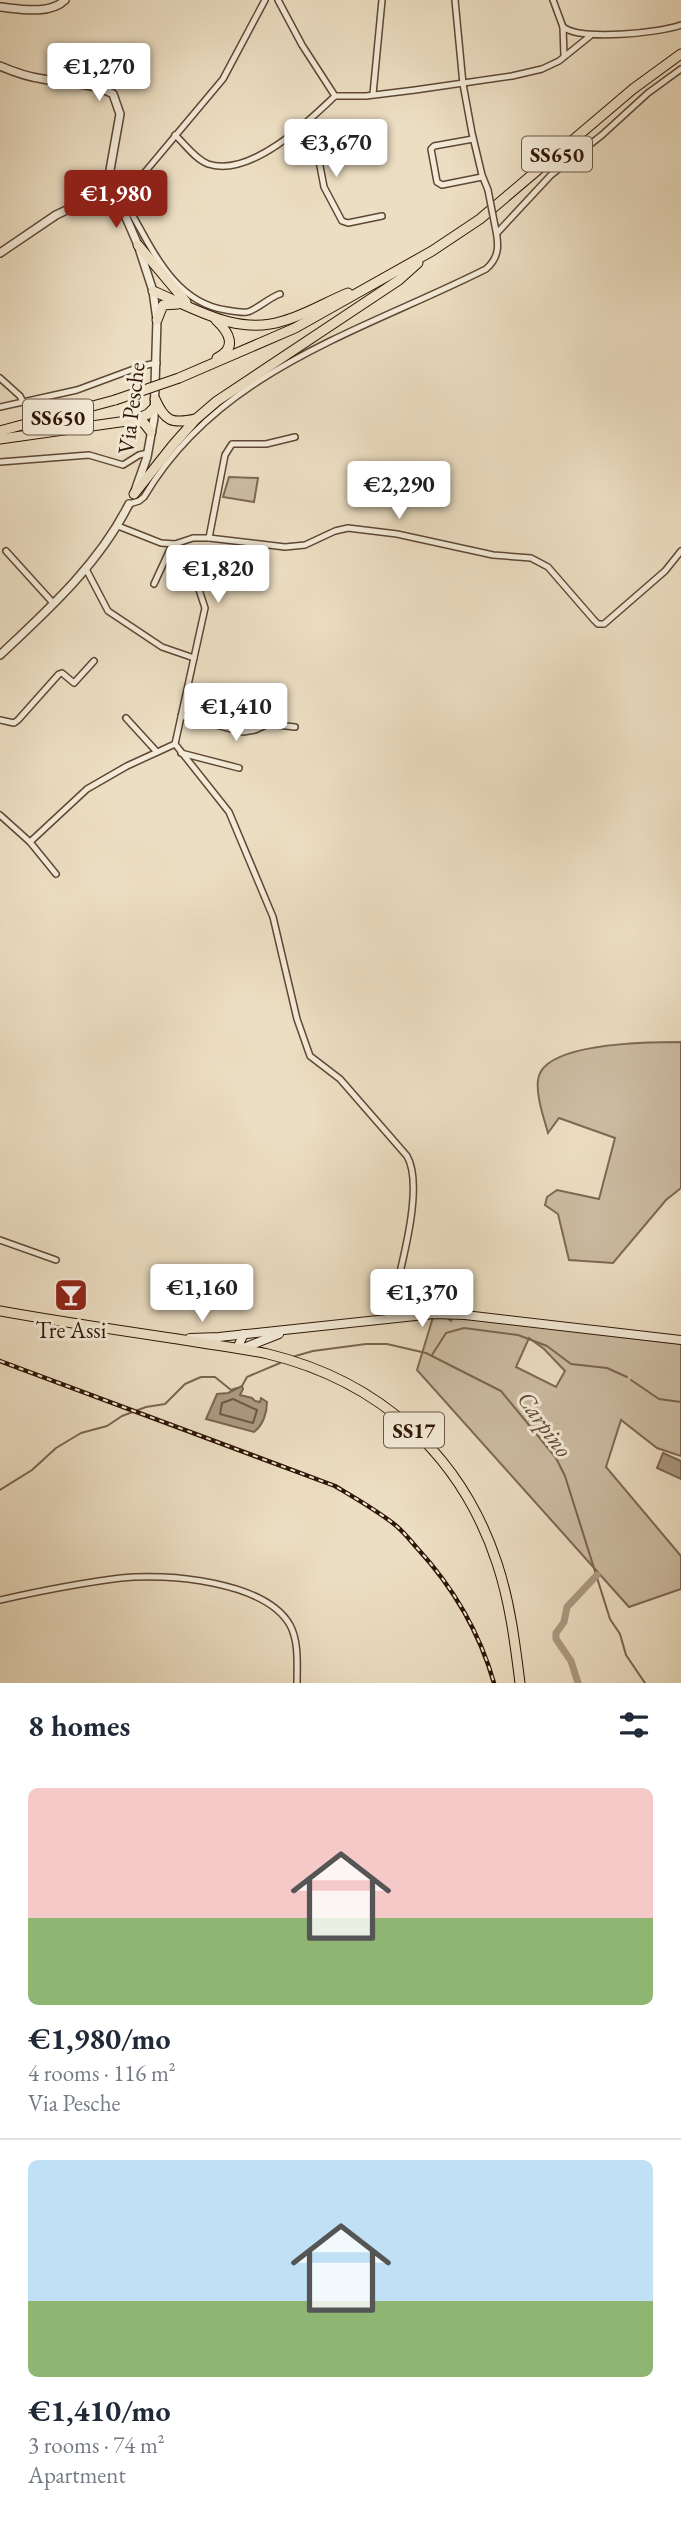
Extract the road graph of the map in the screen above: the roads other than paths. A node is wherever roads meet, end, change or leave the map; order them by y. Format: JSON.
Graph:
{"nodes":[{"id":1,"x":65,"y":0,"type":"edge"},
{"id":2,"x":265,"y":0,"type":"edge"},
{"id":3,"x":278,"y":0,"type":"edge"},
{"id":4,"x":382,"y":0,"type":"edge"},
{"id":5,"x":455,"y":0,"type":"edge"},
{"id":6,"x":553,"y":0,"type":"edge"},
{"id":7,"x":0,"y":7,"type":"edge"},
{"id":8,"x":681,"y":25,"type":"edge"},
{"id":9,"x":563,"y":27,"type":"junction"},
{"id":10,"x":590,"y":36,"type":"junction"},
{"id":11,"x":681,"y":54,"type":"edge"},
{"id":12,"x":564,"y":56,"type":"junction"},
{"id":13,"x":0,"y":66,"type":"edge"},
{"id":14,"x":681,"y":69,"type":"edge"},
{"id":15,"x":463,"y":84,"type":"junction"},
{"id":16,"x":373,"y":94,"type":"junction"},
{"id":17,"x":335,"y":96,"type":"junction"},
{"id":18,"x":311,"y":119,"type":"junction"},
{"id":19,"x":175,"y":135,"type":"junction"},
{"id":20,"x":473,"y":139,"type":"junction"},
{"id":21,"x":482,"y":177,"type":"junction"},
{"id":22,"x":119,"y":203,"type":"junction"},
{"id":23,"x":382,"y":216,"type":"dead end"},
{"id":24,"x":496,"y":230,"type":"junction"},
{"id":25,"x":138,"y":245,"type":"junction"},
{"id":26,"x":432,"y":251,"type":"junction"},
{"id":27,"x":0,"y":253,"type":"edge"},
{"id":28,"x":391,"y":274,"type":"junction"},
{"id":29,"x":153,"y":290,"type":"junction"},
{"id":30,"x":177,"y":293,"type":"junction"},
{"id":31,"x":280,"y":293,"type":"dead end"},
{"id":32,"x":190,"y":306,"type":"junction"},
{"id":33,"x":215,"y":319,"type":"junction"},
{"id":34,"x":157,"y":320,"type":"junction"},
{"id":35,"x":157,"y":363,"type":"junction"},
{"id":36,"x":0,"y":377,"type":"edge"},
{"id":37,"x":179,"y":378,"type":"junction"},
{"id":38,"x":23,"y":402,"type":"junction"},
{"id":39,"x":155,"y":403,"type":"junction"},
{"id":40,"x":0,"y":407,"type":"edge"},
{"id":41,"x":196,"y":419,"type":"junction"},
{"id":42,"x":134,"y":420,"type":"junction"},
{"id":43,"x":0,"y":431,"type":"edge"},
{"id":44,"x":152,"y":432,"type":"junction"},
{"id":45,"x":295,"y":437,"type":"dead end"},
{"id":46,"x":0,"y":439,"type":"edge"},
{"id":47,"x":148,"y":453,"type":"junction"},
{"id":48,"x":0,"y":462,"type":"edge"},
{"id":49,"x":134,"y":494,"type":"junction"},
{"id":50,"x":128,"y":504,"type":"junction"},
{"id":51,"x":118,"y":526,"type":"junction"},
{"id":52,"x":209,"y":538,"type":"junction"},
{"id":53,"x":173,"y":545,"type":"junction"},
{"id":54,"x":6,"y":551,"type":"dead end"},
{"id":55,"x":681,"y":551,"type":"edge"},
{"id":56,"x":86,"y":569,"type":"junction"},
{"id":57,"x":154,"y":584,"type":"dead end"},
{"id":58,"x":54,"y":604,"type":"junction"},
{"id":59,"x":2,"y":651,"type":"edge"},
{"id":60,"x":194,"y":658,"type":"junction"},
{"id":61,"x":94,"y":661,"type":"dead end"},
{"id":62,"x":181,"y":716,"type":"junction"},
{"id":63,"x":126,"y":718,"type":"dead end"},
{"id":64,"x":0,"y":720,"type":"edge"},
{"id":65,"x":295,"y":727,"type":"dead end"},
{"id":66,"x":175,"y":744,"type":"junction"},
{"id":67,"x":157,"y":752,"type":"junction"},
{"id":68,"x":181,"y":752,"type":"junction"},
{"id":69,"x":239,"y":768,"type":"dead end"},
{"id":70,"x":0,"y":815,"type":"edge"},
{"id":71,"x":30,"y":842,"type":"junction"},
{"id":72,"x":55,"y":874,"type":"dead end"},
{"id":73,"x":0,"y":1240,"type":"edge"},
{"id":74,"x":55,"y":1260,"type":"dead end"},
{"id":75,"x":0,"y":1311,"type":"edge"},
{"id":76,"x":389,"y":1318,"type":"junction"},
{"id":77,"x":295,"y":1330,"type":"junction"},
{"id":78,"x":244,"y":1334,"type":"junction"},
{"id":79,"x":161,"y":1337,"type":"junction"},
{"id":80,"x":269,"y":1337,"type":"junction"},
{"id":81,"x":681,"y":1340,"type":"edge"},
{"id":82,"x":241,"y":1349,"type":"junction"},
{"id":83,"x":269,"y":1354,"type":"junction"},
{"id":84,"x":0,"y":1600,"type":"edge"},
{"id":85,"x":297,"y":1683,"type":"edge"},
{"id":86,"x":520,"y":1683,"type":"edge"}],
"edges":[{"from":1,"to":7,"type":"street"},
{"from":2,"to":19,"type":"street"},
{"from":3,"to":17,"type":"street"},
{"from":4,"to":16,"type":"street"},
{"from":5,"to":15,"type":"street"},
{"from":6,"to":9,"type":"street"},
{"from":8,"to":10,"type":"street"},
{"from":9,"to":10,"type":"street"},
{"from":9,"to":12,"type":"street"},
{"from":10,"to":12,"type":"street"},
{"from":11,"to":26,"type":"main road","number":"SS650"},
{"from":12,"to":15,"type":"street"},
{"from":13,"to":22,"type":"street","name":"Via Pesche"},
{"from":14,"to":24,"type":"street"},
{"from":15,"to":16,"type":"street"},
{"from":15,"to":20,"type":"street"},
{"from":16,"to":17,"type":"street"},
{"from":17,"to":18,"type":"street"},
{"from":18,"to":19,"type":"street"},
{"from":18,"to":23,"type":"street"},
{"from":19,"to":22,"type":"street"},
{"from":20,"to":21,"type":"street"},
{"from":20,"to":21,"type":"street"},
{"from":21,"to":24,"type":"street","bridge":true},
{"from":22,"to":25,"type":"street","name":"Via Pesche"},
{"from":22,"to":27,"type":"street"},
{"from":22,"to":31,"type":"street"},
{"from":24,"to":50,"type":"street"},
{"from":25,"to":29,"type":"street","name":"Via Pesche"},
{"from":25,"to":30,"type":"main road"},
{"from":26,"to":28,"type":"main road","number":"SS650"},
{"from":26,"to":41,"type":"main road"},
{"from":28,"to":33,"type":"main road"},
{"from":28,"to":37,"type":"main road","number":"SS650"},
{"from":29,"to":30,"type":"main road"},
{"from":29,"to":32,"type":"main road"},
{"from":29,"to":34,"type":"street","name":"Via Pesche"},
{"from":30,"to":32,"type":"main road"},
{"from":32,"to":33,"type":"main road"},
{"from":32,"to":34,"type":"main road"},
{"from":33,"to":37,"type":"main road"},
{"from":34,"to":35,"type":"street","name":"Via Pesche"},
{"from":35,"to":38,"type":"street"},
{"from":35,"to":39,"type":"street","name":"Via Pesche"},
{"from":36,"to":38,"type":"street"},
{"from":37,"to":43,"type":"main road","number":"SS650","bridge":true},
{"from":38,"to":40,"type":"street"},
{"from":39,"to":41,"type":"main road"},
{"from":39,"to":42,"type":"main road"},
{"from":39,"to":44,"type":"street","name":"Via Pesche"},
{"from":41,"to":49,"type":"main road"},
{"from":42,"to":44,"type":"main road"},
{"from":42,"to":46,"type":"main road"},
{"from":44,"to":47,"type":"street","name":"Via Pesche"},
{"from":45,"to":52,"type":"street"},
{"from":47,"to":48,"type":"street"},
{"from":47,"to":49,"type":"street","name":"Via Pesche"},
{"from":49,"to":50,"type":"street","name":"Via Pesche"},
{"from":50,"to":51,"type":"street","name":"Via Pesche"},
{"from":51,"to":53,"type":"street"},
{"from":51,"to":56,"type":"street","name":"Via Pesche"},
{"from":52,"to":53,"type":"street"},
{"from":52,"to":55,"type":"street"},
{"from":53,"to":57,"type":"street"},
{"from":53,"to":60,"type":"street"},
{"from":54,"to":58,"type":"street"},
{"from":56,"to":58,"type":"street","name":"Via Pesche"},
{"from":56,"to":60,"type":"street"},
{"from":58,"to":59,"type":"street","name":"Via Pesche"},
{"from":60,"to":62,"type":"street"},
{"from":61,"to":64,"type":"street"},
{"from":62,"to":65,"type":"street"},
{"from":62,"to":66,"type":"street"},
{"from":63,"to":67,"type":"street"},
{"from":66,"to":67,"type":"street"},
{"from":66,"to":68,"type":"street"},
{"from":67,"to":71,"type":"street"},
{"from":68,"to":69,"type":"street"},
{"from":68,"to":76,"type":"street"},
{"from":70,"to":71,"type":"street"},
{"from":71,"to":72,"type":"street"},
{"from":73,"to":74,"type":"street"},
{"from":75,"to":79,"type":"main road","number":"SS17"},
{"from":76,"to":77,"type":"main road"},
{"from":76,"to":81,"type":"main road"},
{"from":77,"to":78,"type":"main road"},
{"from":77,"to":80,"type":"main road"},
{"from":78,"to":79,"type":"main road"},
{"from":78,"to":82,"type":"main road"},
{"from":79,"to":82,"type":"main road","number":"SS17"},
{"from":80,"to":82,"type":"main road"},
{"from":80,"to":83,"type":"main road"},
{"from":82,"to":83,"type":"main road","number":"SS17"},
{"from":83,"to":86,"type":"main road","number":"SS17"},
{"from":84,"to":85,"type":"street"}]}
